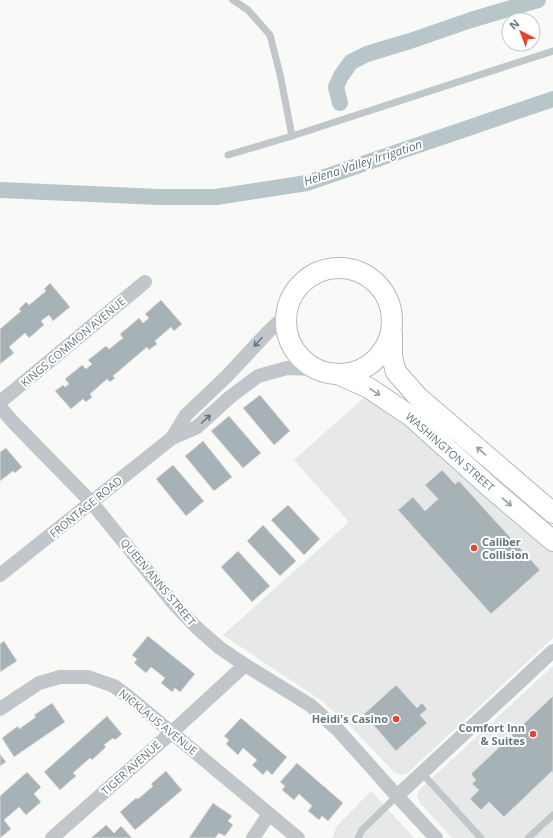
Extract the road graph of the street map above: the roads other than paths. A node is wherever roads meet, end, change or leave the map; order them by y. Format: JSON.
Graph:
{"nodes":[{"id":1,"x":233,"y":0,"type":"edge"},
{"id":2,"x":553,"y":51,"type":"edge"},
{"id":3,"x":292,"y":136,"type":"junction"},
{"id":4,"x":228,"y":155,"type":"dead end"},
{"id":5,"x":145,"y":282,"type":"dead end"},
{"id":6,"x":286,"y":315,"type":"junction"},
{"id":7,"x":392,"y":326,"type":"junction"},
{"id":8,"x":316,"y":369,"type":"junction"},
{"id":9,"x":340,"y":375,"type":"junction"},
{"id":10,"x":0,"y":402,"type":"edge"},
{"id":11,"x":0,"y":407,"type":"edge"},
{"id":12,"x":172,"y":438,"type":"junction"},
{"id":13,"x":92,"y":502,"type":"junction"},
{"id":14,"x":553,"y":513,"type":"edge"},
{"id":15,"x":553,"y":541,"type":"edge"},
{"id":16,"x":0,"y":575,"type":"edge"},
{"id":17,"x":553,"y":651,"type":"edge"},
{"id":18,"x":245,"y":665,"type":"junction"},
{"id":19,"x":0,"y":709,"type":"edge"},
{"id":20,"x":171,"y":732,"type":"junction"},
{"id":21,"x":422,"y":773,"type":"junction"},
{"id":22,"x":397,"y":796,"type":"junction"},
{"id":23,"x":269,"y":814,"type":"junction"},
{"id":24,"x":553,"y":815,"type":"edge"},
{"id":25,"x":52,"y":838,"type":"edge"},
{"id":26,"x":253,"y":838,"type":"edge"},
{"id":27,"x":298,"y":838,"type":"edge"},
{"id":28,"x":358,"y":838,"type":"edge"},
{"id":29,"x":436,"y":838,"type":"edge"},
{"id":30,"x":481,"y":838,"type":"edge"},
{"id":31,"x":528,"y":838,"type":"edge"}],
"edges":[{"from":1,"to":3,"type":"lane"},
{"from":2,"to":3,"type":"lane"},
{"from":3,"to":4,"type":"lane"},
{"from":5,"to":10,"type":"street","name":"KINGS COMMON AVENUE"},
{"from":6,"to":7,"type":"street"},
{"from":6,"to":8,"type":"street"},
{"from":6,"to":12,"type":"street","name":"FRONTAGE ROAD","one_way":true},
{"from":7,"to":9,"type":"street"},
{"from":14,"to":7,"type":"street","name":"WASHINGTON STREET","one_way":true},
{"from":8,"to":9,"type":"street"},
{"from":12,"to":8,"type":"street","name":"FRONTAGE ROAD","one_way":true},
{"from":9,"to":15,"type":"street","name":"WASHINGTON STREET","one_way":true},
{"from":11,"to":13,"type":"street","name":"QUEEN ANNS STREET"},
{"from":12,"to":13,"type":"street","name":"FRONTAGE ROAD"},
{"from":13,"to":16,"type":"street","name":"FRONTAGE ROAD"},
{"from":13,"to":18,"type":"street","name":"QUEEN ANNS STREET"},
{"from":17,"to":21,"type":"street"},
{"from":18,"to":20,"type":"street","name":"TIGER AVENUE"},
{"from":18,"to":22,"type":"street","name":"QUEEN ANNS STREET"},
{"from":19,"to":20,"type":"street","name":"NICKLAUS AVENUE"},
{"from":20,"to":23,"type":"street","name":"NICKLAUS AVENUE"},
{"from":20,"to":25,"type":"street","name":"TIGER AVENUE"},
{"from":21,"to":22,"type":"street"},
{"from":21,"to":30,"type":"lane"},
{"from":22,"to":28,"type":"lane"},
{"from":22,"to":29,"type":"street","name":"QUEEN ANNS STREET"},
{"from":23,"to":26,"type":"street"},
{"from":23,"to":27,"type":"street","name":"NICKLAUS AVENUE"},
{"from":24,"to":31,"type":"lane"}]}
